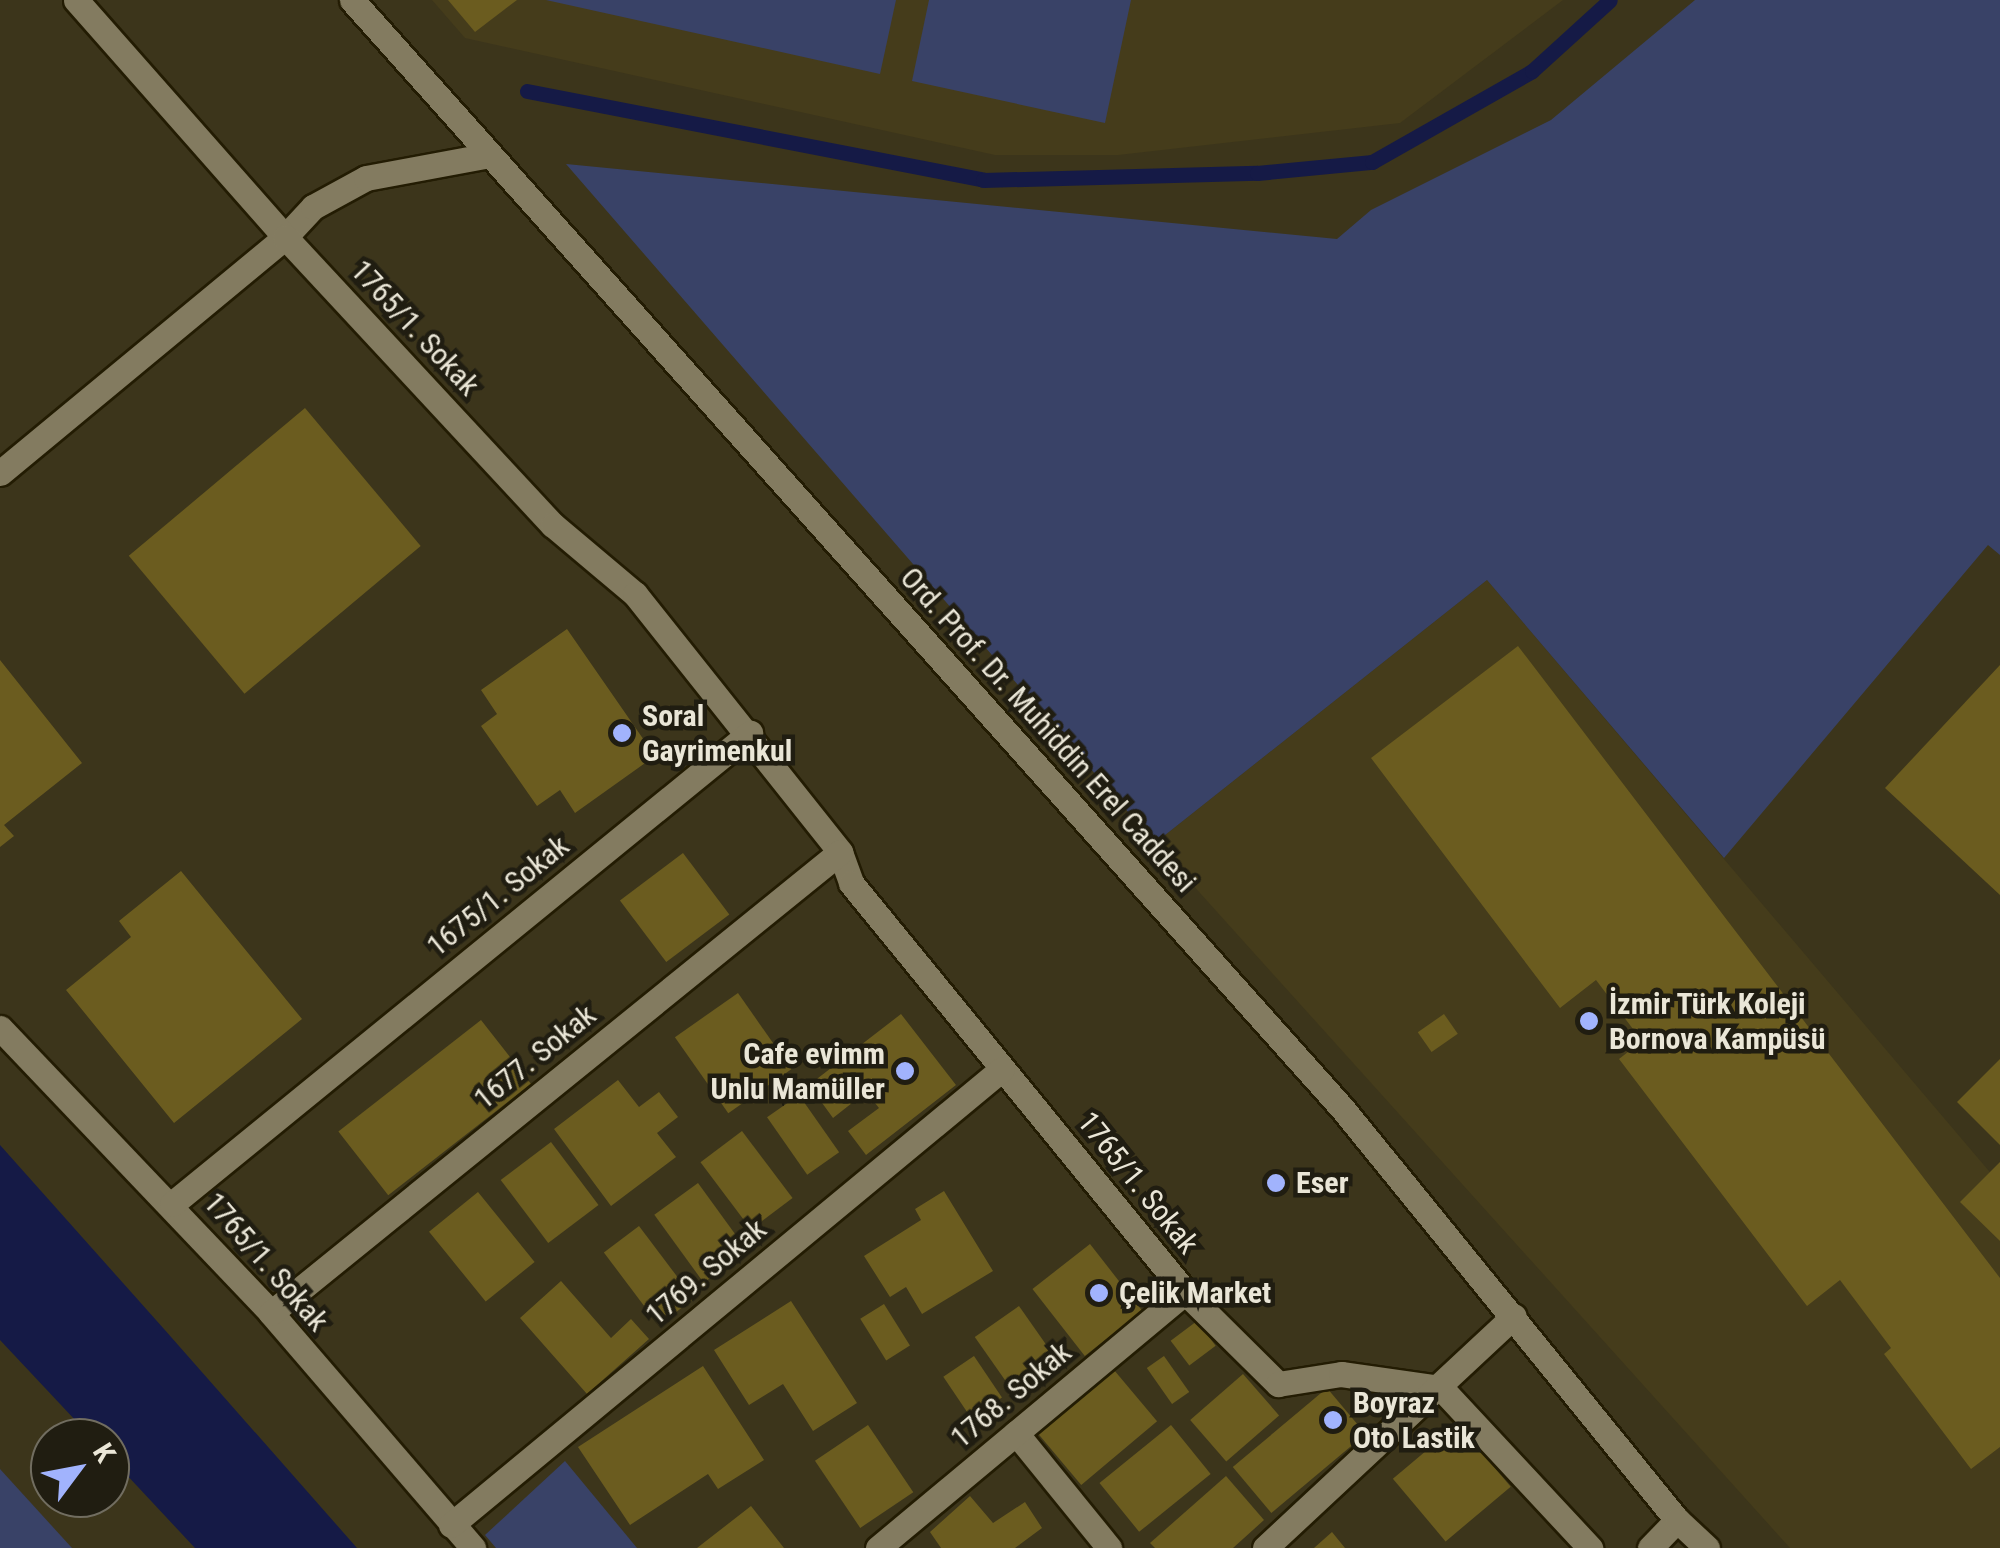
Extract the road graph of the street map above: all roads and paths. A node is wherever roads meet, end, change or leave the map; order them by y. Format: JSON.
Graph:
{"nodes":[{"id":1,"x":76,"y":0,"type":"edge"},
{"id":2,"x":352,"y":0,"type":"edge"},
{"id":3,"x":490,"y":155,"type":"junction"},
{"id":4,"x":285,"y":237,"type":"junction"},
{"id":5,"x":0,"y":473,"type":"edge"},
{"id":6,"x":750,"y":733,"type":"junction"},
{"id":7,"x":840,"y":852,"type":"junction"},
{"id":8,"x":0,"y":1028,"type":"edge"},
{"id":9,"x":1002,"y":1070,"type":"junction"},
{"id":10,"x":172,"y":1204,"type":"junction"},
{"id":11,"x":1185,"y":1292,"type":"junction"},
{"id":12,"x":271,"y":1313,"type":"junction"},
{"id":13,"x":1514,"y":1316,"type":"junction"},
{"id":14,"x":1441,"y":1388,"type":"junction"},
{"id":15,"x":1016,"y":1433,"type":"junction"},
{"id":16,"x":1677,"y":1520,"type":"junction"},
{"id":17,"x":451,"y":1524,"type":"junction"},
{"id":18,"x":472,"y":1548,"type":"edge"},
{"id":19,"x":878,"y":1548,"type":"edge"},
{"id":20,"x":1109,"y":1548,"type":"edge"},
{"id":21,"x":1265,"y":1548,"type":"edge"},
{"id":22,"x":1590,"y":1548,"type":"edge"},
{"id":23,"x":1650,"y":1548,"type":"edge"},
{"id":24,"x":1692,"y":1548,"type":"edge"},
{"id":25,"x":1708,"y":1548,"type":"edge"}],
"edges":[{"from":1,"to":4,"type":"street","name":"1765/1. Sokak"},
{"from":2,"to":3,"type":"street","name":"Ord. Prof. Dr. Muhiddin Erel Caddesi"},
{"from":3,"to":4,"type":"street"},
{"from":3,"to":13,"type":"street","name":"Ord. Prof. Dr. Muhiddin Erel Caddesi"},
{"from":4,"to":5,"type":"street"},
{"from":4,"to":6,"type":"street","name":"1765/1. Sokak"},
{"from":6,"to":7,"type":"street"},
{"from":6,"to":10,"type":"street","name":"1675/1. Sokak"},
{"from":7,"to":9,"type":"street","name":"1765/1. Sokak"},
{"from":7,"to":12,"type":"street","name":"1677. Sokak"},
{"from":8,"to":10,"type":"street","name":"1765/1. Sokak"},
{"from":9,"to":11,"type":"street","name":"1765/1. Sokak"},
{"from":9,"to":17,"type":"street","name":"1769. Sokak"},
{"from":10,"to":12,"type":"street","name":"1765/1. Sokak"},
{"from":11,"to":14,"type":"street","name":"1765/1. Sokak"},
{"from":11,"to":15,"type":"street","name":"1768. Sokak"},
{"from":12,"to":17,"type":"street","name":"1765/1. Sokak"},
{"from":13,"to":14,"type":"street"},
{"from":13,"to":16,"type":"street","name":"Ord. Prof. Dr. Muhiddin Erel Caddesi"},
{"from":14,"to":21,"type":"street"},
{"from":14,"to":22,"type":"street"},
{"from":15,"to":19,"type":"street","name":"1768. Sokak"},
{"from":15,"to":20,"type":"street"},
{"from":16,"to":23,"type":"street"},
{"from":16,"to":24,"type":"street","name":"Ord. Prof. Dr. Muhiddin Erel Caddesi"},
{"from":16,"to":25,"type":"street","name":"Ord. Prof. Dr. Muhiddin Erel Caddesi"},
{"from":17,"to":18,"type":"street","name":"1765/1. Sokak"}]}
